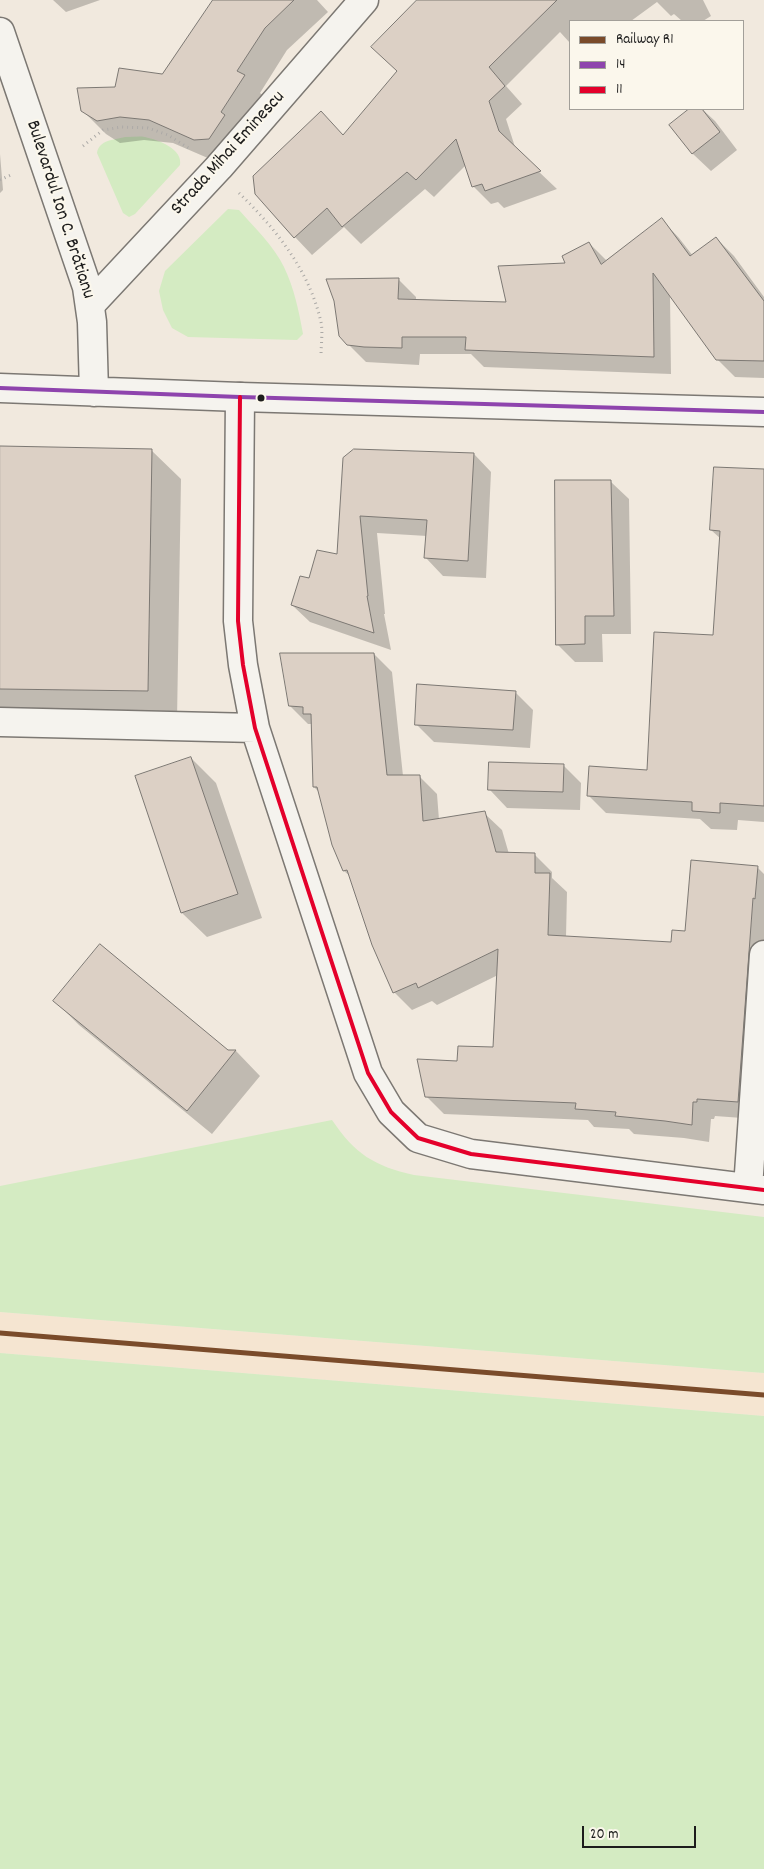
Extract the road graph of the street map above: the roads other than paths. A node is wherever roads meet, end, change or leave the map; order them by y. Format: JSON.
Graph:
{"nodes":[{"id":1,"x":364,"y":0,"type":"edge"},
{"id":2,"x":0,"y":32,"type":"edge"},
{"id":3,"x":91,"y":304,"type":"junction"},
{"id":4,"x":0,"y":388,"type":"edge"},
{"id":5,"x":94,"y":392,"type":"junction"},
{"id":6,"x":240,"y":398,"type":"junction"},
{"id":7,"x":764,"y":412,"type":"edge"},
{"id":8,"x":0,"y":722,"type":"edge"},
{"id":9,"x":255,"y":728,"type":"junction"},
{"id":10,"x":764,"y":955,"type":"edge"},
{"id":11,"x":756,"y":1189,"type":"edge"}],
"edges":[{"from":1,"to":3,"type":"street","name":"Strada Mihai Eminescu"},
{"from":2,"to":3,"type":"street","name":"Bulevardul Ion C. Brătianu"},
{"from":3,"to":5,"type":"street","name":"Bulevardul Ion C. Brătianu"},
{"from":4,"to":5,"type":"street"},
{"from":5,"to":6,"type":"street"},
{"from":6,"to":7,"type":"street"},
{"from":6,"to":9,"type":"street"},
{"from":8,"to":9,"type":"street"},
{"from":9,"to":11,"type":"street"},
{"from":10,"to":11,"type":"street"}]}
